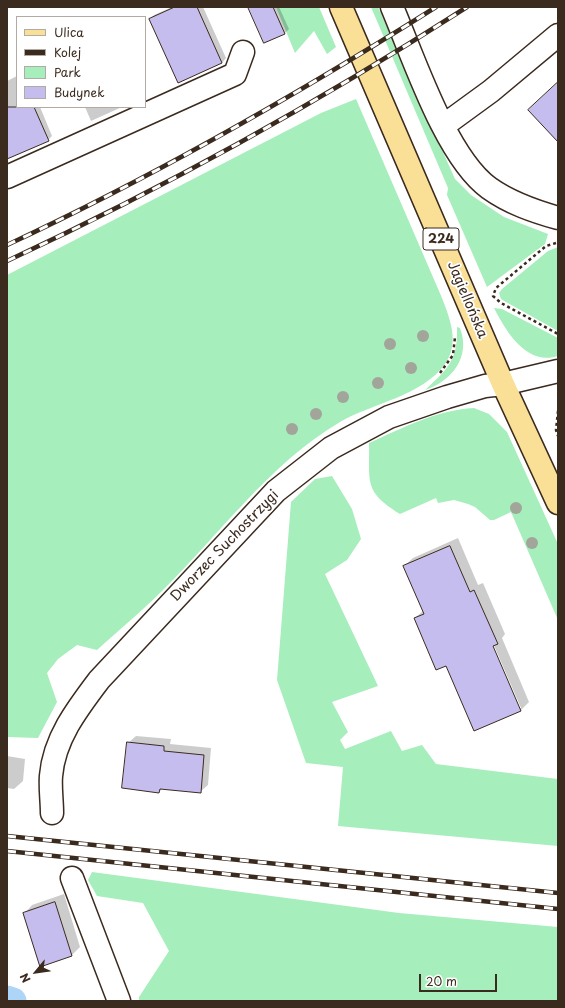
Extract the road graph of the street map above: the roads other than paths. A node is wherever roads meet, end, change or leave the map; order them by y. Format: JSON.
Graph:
{"nodes":[{"id":1,"x":341,"y":7,"type":"edge"},
{"id":2,"x":392,"y":7,"type":"edge"},
{"id":3,"x":558,"y":35,"type":"edge"},
{"id":4,"x":243,"y":52,"type":"dead end"},
{"id":5,"x":444,"y":126,"type":"junction"},
{"id":6,"x":7,"y":177,"type":"edge"},
{"id":7,"x":558,"y":218,"type":"edge"},
{"id":8,"x":558,"y":371,"type":"edge"},
{"id":9,"x":503,"y":384,"type":"junction"},
{"id":10,"x":558,"y":504,"type":"edge"},
{"id":11,"x":52,"y":813,"type":"dead end"},
{"id":12,"x":72,"y":878,"type":"dead end"},
{"id":13,"x":119,"y":1001,"type":"edge"}],
"edges":[{"from":1,"to":9,"type":"main road","name":"Jagiellońska","number":"224"},
{"from":2,"to":5,"type":"street"},
{"from":3,"to":5,"type":"street"},
{"from":4,"to":6,"type":"street"},
{"from":5,"to":7,"type":"street"},
{"from":8,"to":9,"type":"street","name":"Dworzec Suchostrzygi"},
{"from":9,"to":10,"type":"main road","name":"Jagiellońska","number":"224"},
{"from":9,"to":11,"type":"street","name":"Dworzec Suchostrzygi"},
{"from":12,"to":13,"type":"street"}]}
